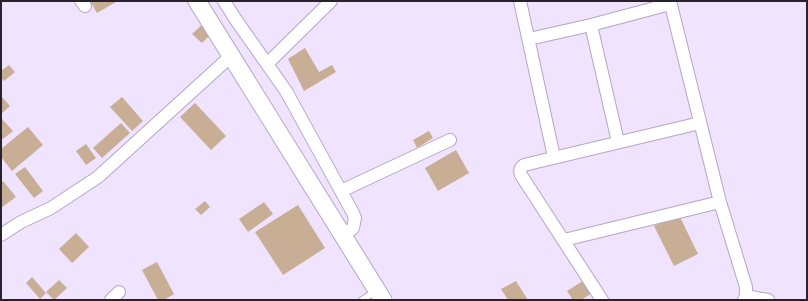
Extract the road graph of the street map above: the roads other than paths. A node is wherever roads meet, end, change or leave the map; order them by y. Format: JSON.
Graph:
{"nodes":[{"id":1,"x":197,"y":1,"type":"edge"},
{"id":2,"x":224,"y":1,"type":"edge"},
{"id":3,"x":331,"y":1,"type":"edge"},
{"id":4,"x":520,"y":1,"type":"edge"},
{"id":5,"x":670,"y":2,"type":"edge"},
{"id":6,"x":591,"y":25,"type":"junction"},
{"id":7,"x":529,"y":39,"type":"junction"},
{"id":8,"x":231,"y":56,"type":"junction"},
{"id":9,"x":268,"y":64,"type":"junction"},
{"id":10,"x":700,"y":123,"type":"junction"},
{"id":11,"x":450,"y":140,"type":"dead end"},
{"id":12,"x":618,"y":142,"type":"junction"},
{"id":13,"x":554,"y":157,"type":"junction"},
{"id":14,"x":341,"y":191,"type":"junction"},
{"id":15,"x":720,"y":202,"type":"junction"},
{"id":16,"x":1,"y":235,"type":"edge"},
{"id":17,"x":343,"y":236,"type":"junction"},
{"id":18,"x":564,"y":240,"type":"junction"},
{"id":19,"x":380,"y":295,"type":"edge"},
{"id":20,"x":745,"y":298,"type":"edge"},
{"id":21,"x":362,"y":300,"type":"edge"},
{"id":22,"x":602,"y":300,"type":"edge"},
{"id":23,"x":768,"y":300,"type":"edge"}],
"edges":[{"from":1,"to":8,"type":"street"},
{"from":2,"to":9,"type":"street"},
{"from":3,"to":9,"type":"street"},
{"from":4,"to":7,"type":"street"},
{"from":5,"to":6,"type":"street"},
{"from":5,"to":10,"type":"street"},
{"from":6,"to":7,"type":"street"},
{"from":6,"to":12,"type":"street"},
{"from":7,"to":13,"type":"street"},
{"from":8,"to":16,"type":"street"},
{"from":8,"to":17,"type":"street"},
{"from":9,"to":14,"type":"street"},
{"from":10,"to":12,"type":"street"},
{"from":10,"to":15,"type":"street"},
{"from":11,"to":14,"type":"street"},
{"from":12,"to":13,"type":"street"},
{"from":13,"to":18,"type":"street"},
{"from":14,"to":17,"type":"street"},
{"from":15,"to":18,"type":"street"},
{"from":15,"to":20,"type":"street"},
{"from":17,"to":19,"type":"street"},
{"from":18,"to":22,"type":"street"},
{"from":19,"to":21,"type":"lane"},
{"from":20,"to":23,"type":"street"}]}
